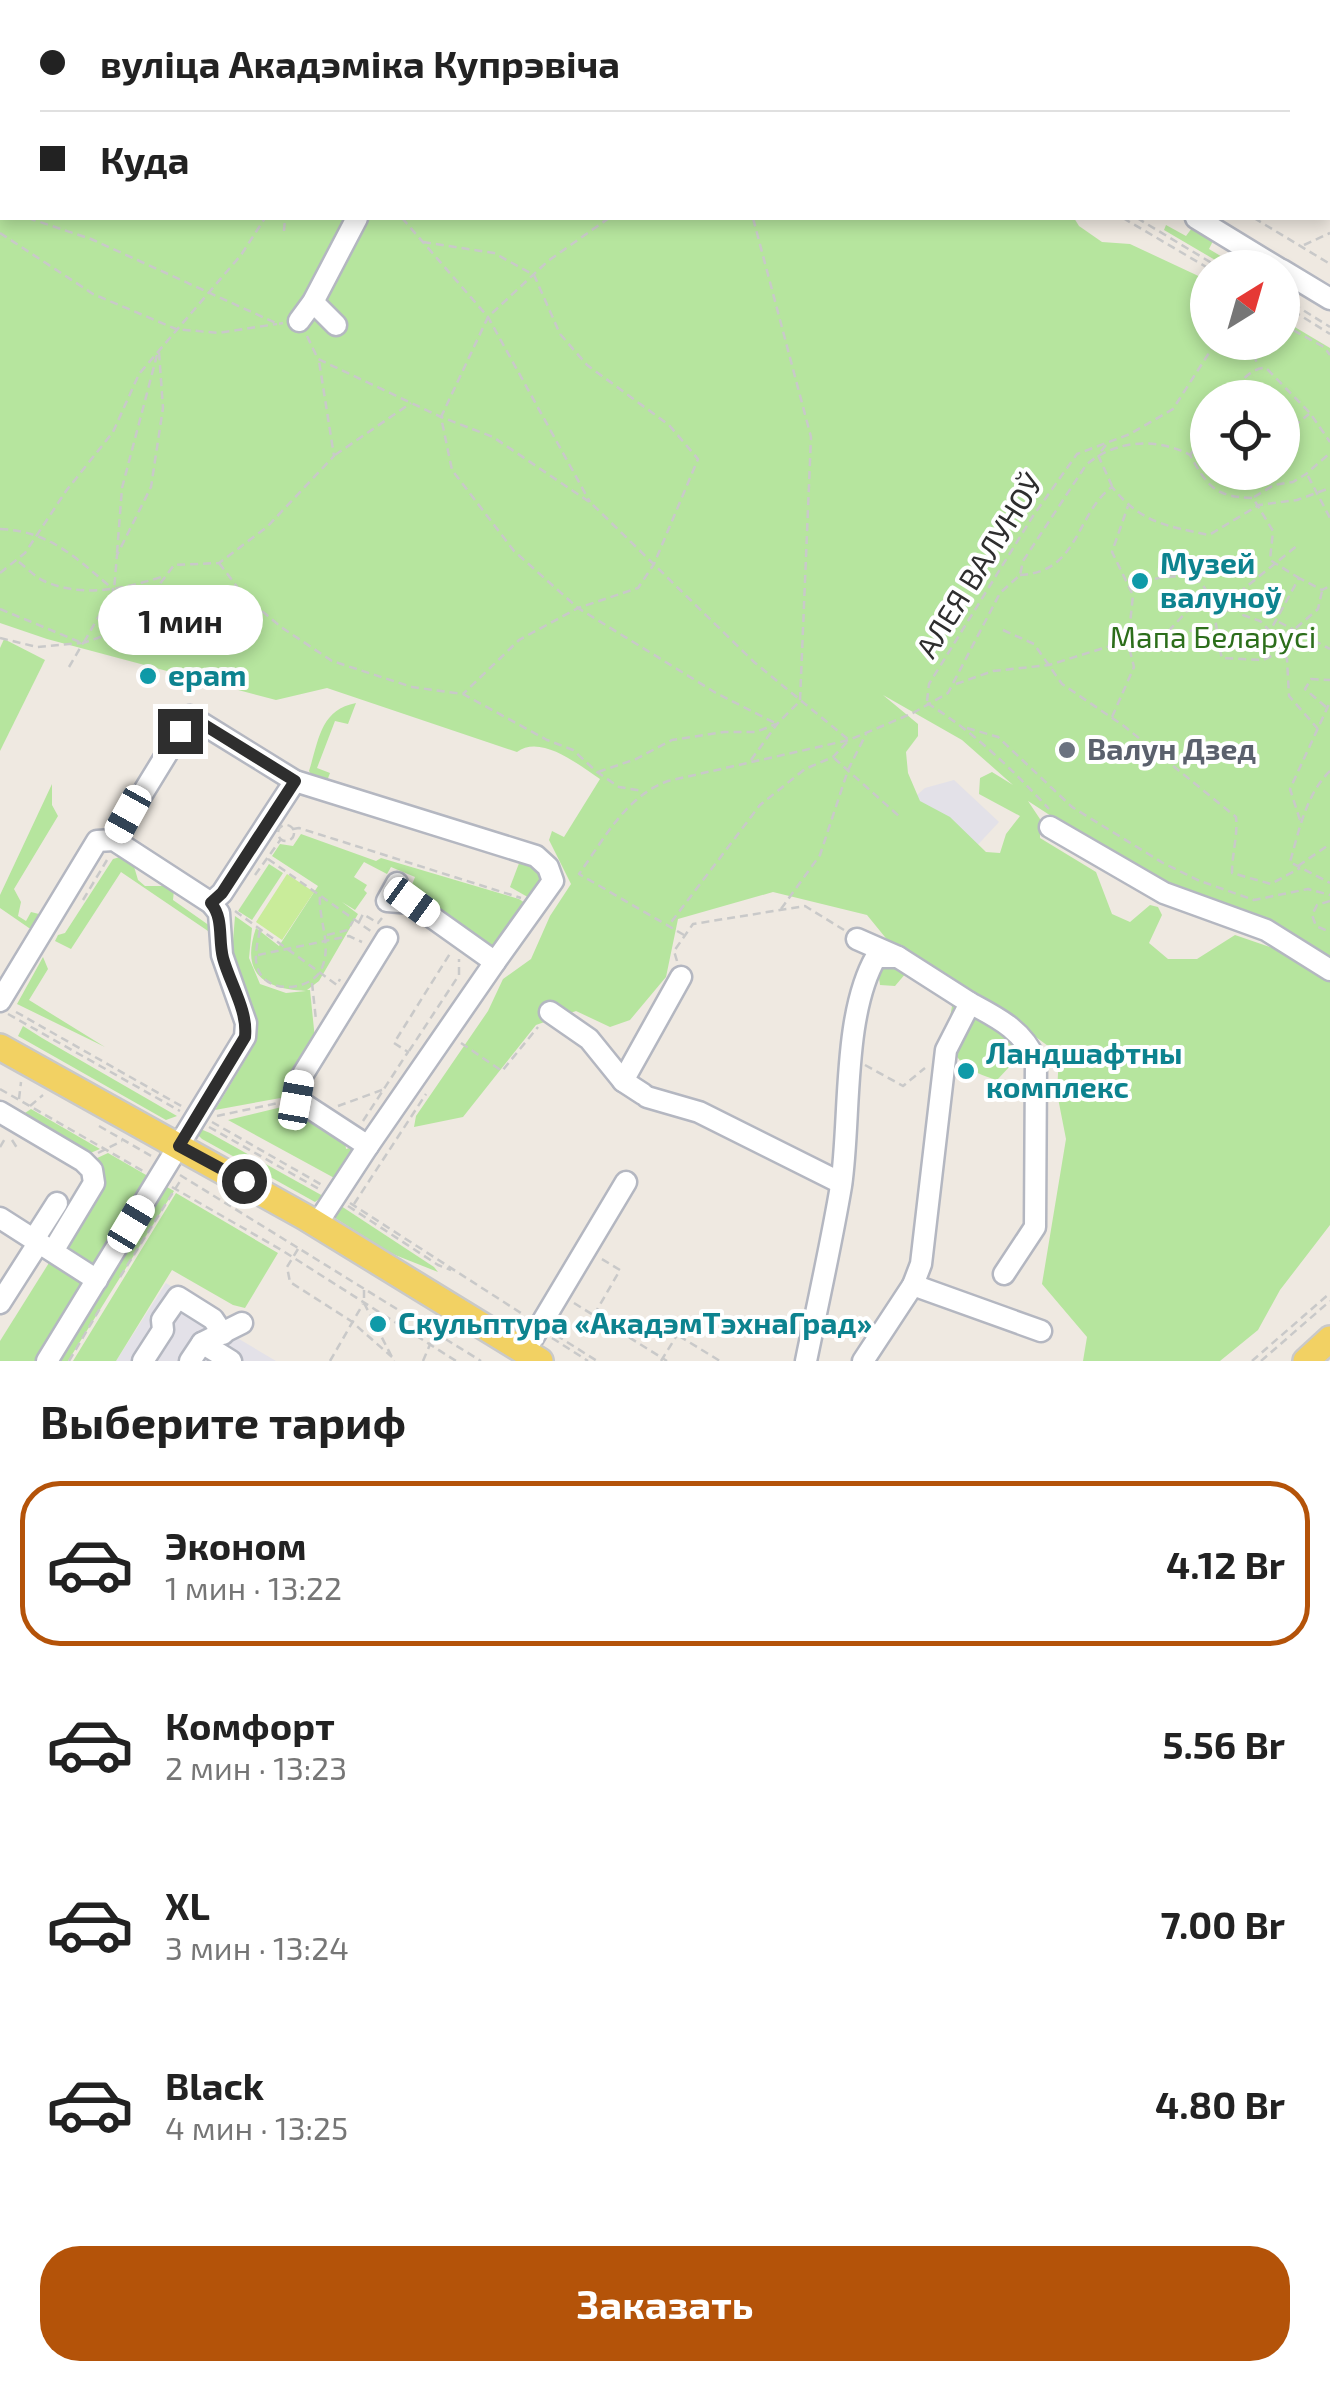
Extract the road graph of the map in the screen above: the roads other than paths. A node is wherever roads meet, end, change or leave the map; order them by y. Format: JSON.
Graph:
{"nodes":[{"id":1,"x":356,"y":220,"type":"edge"},
{"id":2,"x":1207,"y":220,"type":"edge"},
{"id":3,"x":1252,"y":250,"type":"edge"},
{"id":4,"x":1300,"y":281,"type":"edge"},
{"id":5,"x":1330,"y":299,"type":"edge"},
{"id":6,"x":313,"y":302,"type":"junction"},
{"id":7,"x":288,"y":323,"type":"road end"},
{"id":8,"x":336,"y":324,"type":"dead end"},
{"id":9,"x":295,"y":781,"type":"junction"},
{"id":10,"x":1052,"y":821,"type":"road end"},
{"id":11,"x":107,"y":845,"type":"junction"},
{"id":12,"x":392,"y":892,"type":"road end"},
{"id":13,"x":211,"y":903,"type":"junction"},
{"id":14,"x":388,"y":938,"type":"dead end"},
{"id":15,"x":857,"y":939,"type":"road end"},
{"id":16,"x":898,"y":956,"type":"junction"},
{"id":17,"x":495,"y":962,"type":"junction"},
{"id":18,"x":1330,"y":970,"type":"edge"},
{"id":19,"x":682,"y":977,"type":"road end"},
{"id":20,"x":970,"y":1003,"type":"junction"},
{"id":21,"x":4,"y":1004,"type":"edge"},
{"id":22,"x":550,"y":1012,"type":"road end"},
{"id":23,"x":0,"y":1047,"type":"edge"},
{"id":24,"x":623,"y":1081,"type":"junction"},
{"id":25,"x":0,"y":1112,"type":"edge"},
{"id":26,"x":360,"y":1141,"type":"junction"},
{"id":27,"x":173,"y":1172,"type":"junction"},
{"id":28,"x":626,"y":1182,"type":"dead end"},
{"id":29,"x":841,"y":1183,"type":"junction"},
{"id":30,"x":57,"y":1203,"type":"dead end"},
{"id":31,"x":0,"y":1218,"type":"edge"},
{"id":32,"x":316,"y":1224,"type":"junction"},
{"id":33,"x":42,"y":1244,"type":"junction"},
{"id":34,"x":1004,"y":1274,"type":"dead end"},
{"id":35,"x":105,"y":1283,"type":"junction"},
{"id":36,"x":913,"y":1284,"type":"junction"},
{"id":37,"x":0,"y":1302,"type":"edge"},
{"id":38,"x":242,"y":1323,"type":"dead end"},
{"id":39,"x":1041,"y":1331,"type":"dead end"},
{"id":40,"x":223,"y":1334,"type":"junction"},
{"id":41,"x":1330,"y":1339,"type":"edge"},
{"id":42,"x":196,"y":1352,"type":"edge"},
{"id":43,"x":532,"y":1356,"type":"edge"},
{"id":44,"x":46,"y":1361,"type":"edge"},
{"id":45,"x":143,"y":1361,"type":"edge"},
{"id":46,"x":232,"y":1361,"type":"edge"},
{"id":47,"x":806,"y":1361,"type":"edge"},
{"id":48,"x":864,"y":1361,"type":"edge"},
{"id":49,"x":1306,"y":1361,"type":"edge"}],
"edges":[{"from":1,"to":6,"type":"street"},
{"from":2,"to":3,"type":"street"},
{"from":4,"to":5,"type":"street"},
{"from":6,"to":7,"type":"street"},
{"from":6,"to":8,"type":"street"},
{"from":9,"to":11,"type":"street"},
{"from":9,"to":13,"type":"street"},
{"from":9,"to":17,"type":"street"},
{"from":10,"to":18,"type":"street"},
{"from":11,"to":13,"type":"street"},
{"from":11,"to":21,"type":"street"},
{"from":12,"to":17,"type":"street"},
{"from":13,"to":27,"type":"street"},
{"from":14,"to":26,"type":"street"},
{"from":15,"to":16,"type":"street"},
{"from":16,"to":20,"type":"street"},
{"from":16,"to":29,"type":"street"},
{"from":17,"to":26,"type":"street"},
{"from":19,"to":24,"type":"street"},
{"from":20,"to":34,"type":"street"},
{"from":20,"to":36,"type":"street"},
{"from":22,"to":24,"type":"street"},
{"from":23,"to":27,"type":"main road"},
{"from":24,"to":29,"type":"street"},
{"from":25,"to":33,"type":"street"},
{"from":26,"to":32,"type":"street"},
{"from":27,"to":32,"type":"main road"},
{"from":27,"to":35,"type":"street"},
{"from":28,"to":43,"type":"street"},
{"from":29,"to":47,"type":"street"},
{"from":30,"to":33,"type":"street"},
{"from":31,"to":33,"type":"street"},
{"from":32,"to":43,"type":"main road"},
{"from":33,"to":35,"type":"street"},
{"from":33,"to":37,"type":"street"},
{"from":35,"to":44,"type":"street"},
{"from":36,"to":39,"type":"street"},
{"from":36,"to":48,"type":"street"},
{"from":38,"to":40,"type":"street"},
{"from":40,"to":42,"type":"street"},
{"from":40,"to":45,"type":"street"},
{"from":41,"to":49,"type":"main road"},
{"from":42,"to":46,"type":"street"}]}
